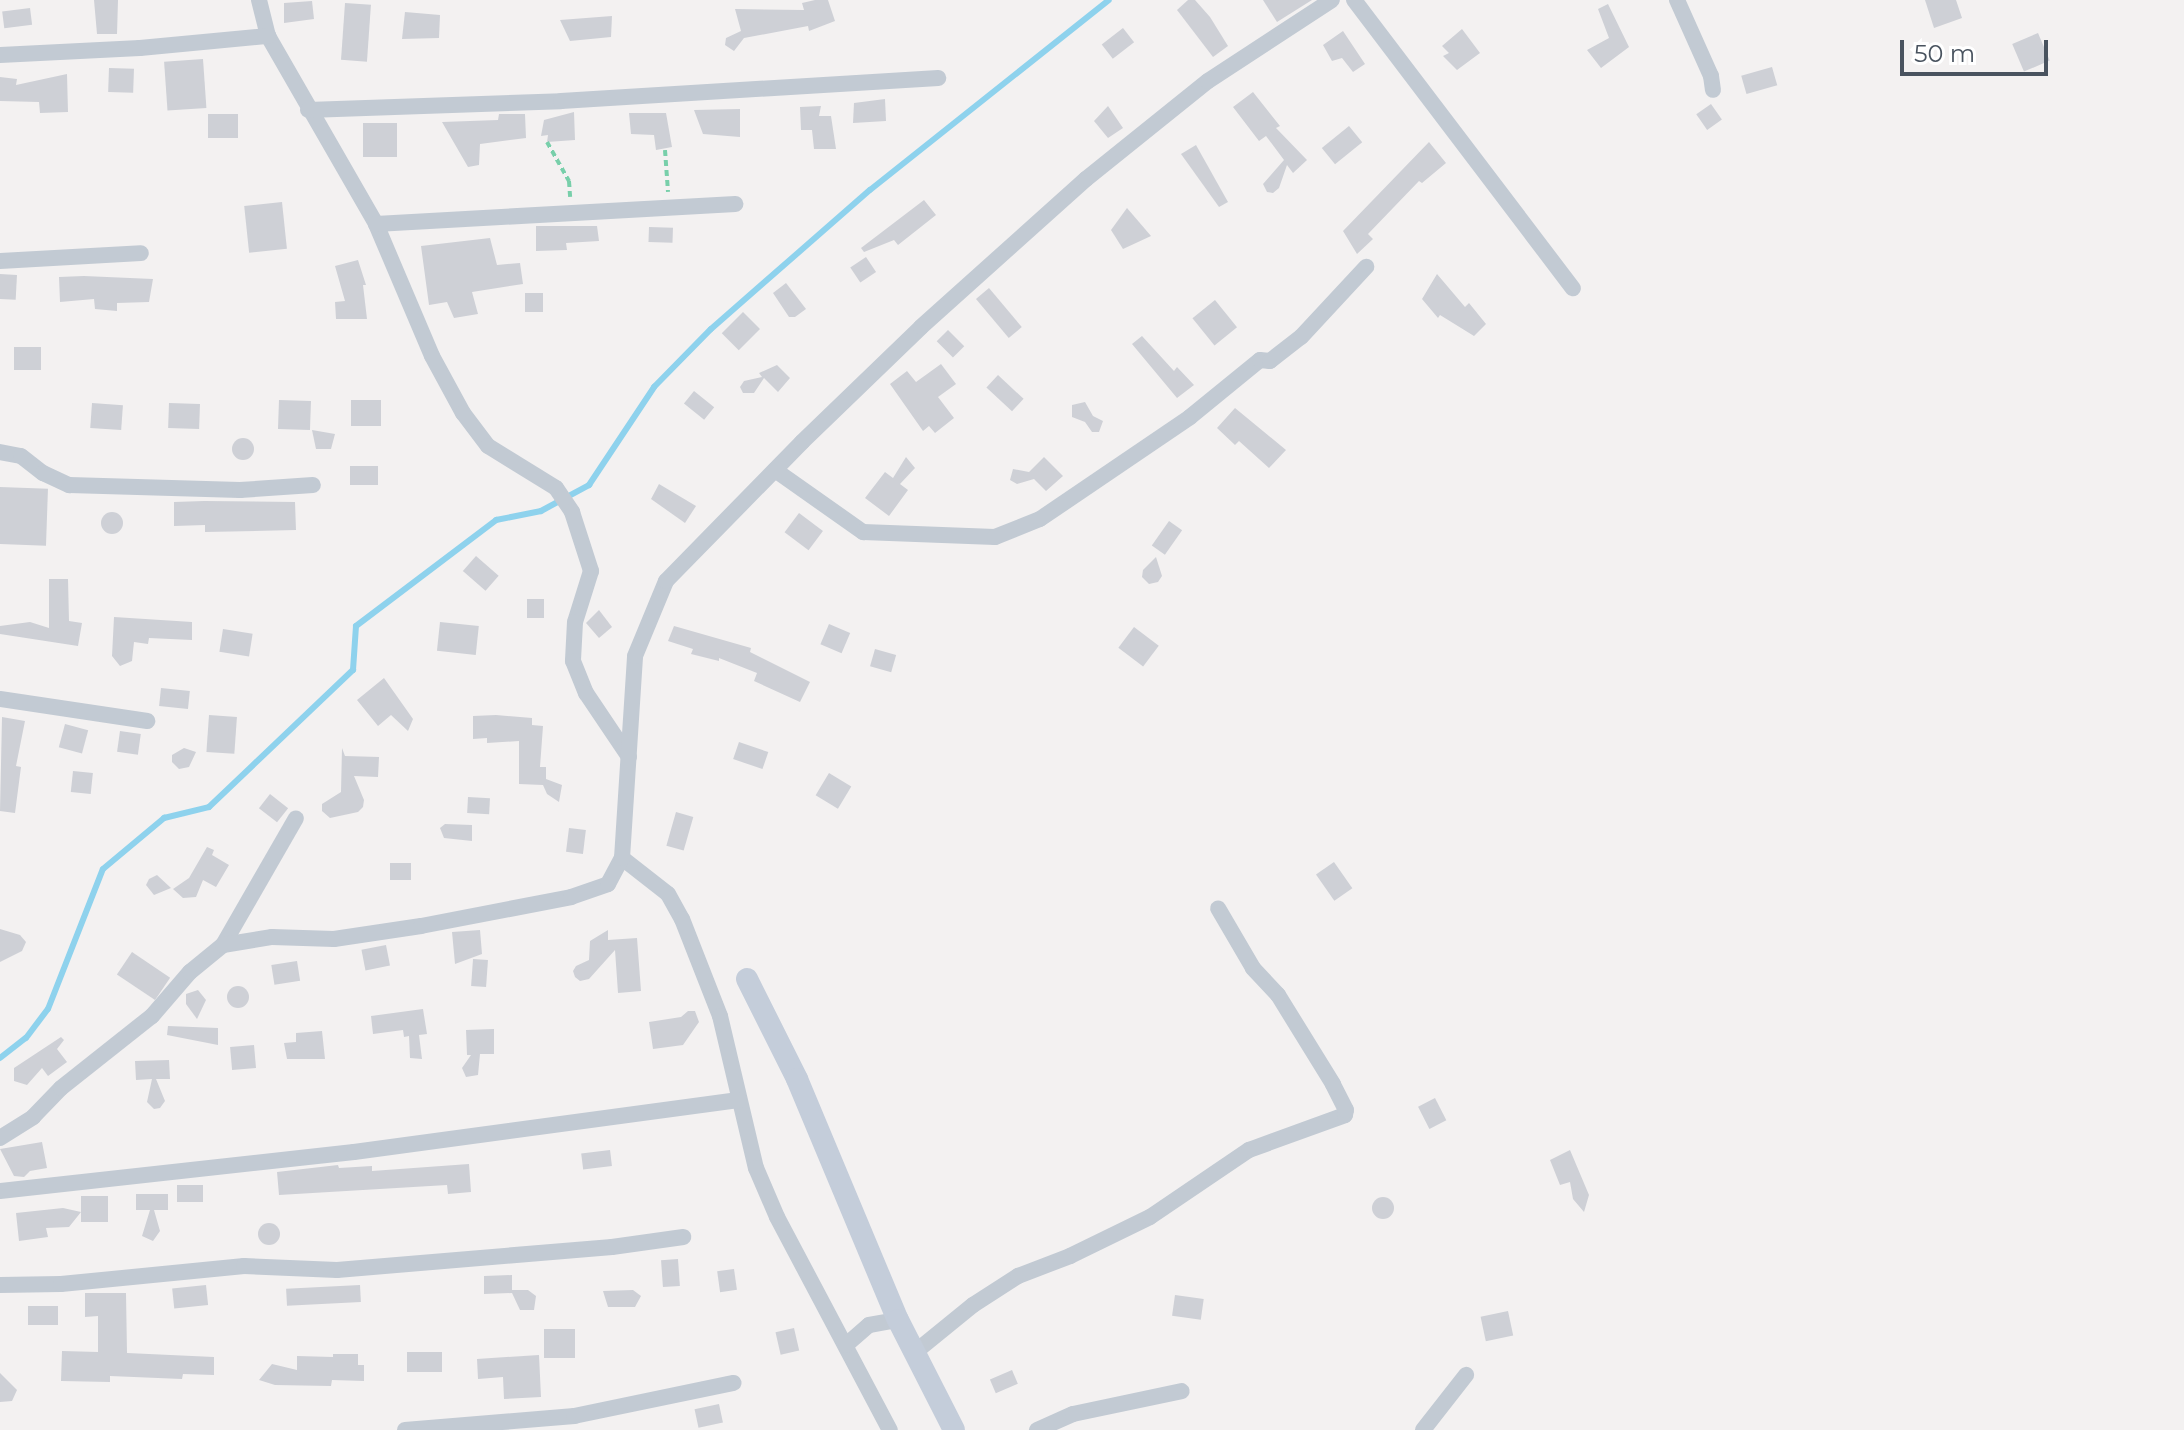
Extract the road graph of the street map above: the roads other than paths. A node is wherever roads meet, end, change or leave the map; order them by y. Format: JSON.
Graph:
{"nodes":[{"id":1,"x":259,"y":0,"type":"edge"},
{"id":2,"x":1332,"y":0,"type":"edge"},
{"id":3,"x":1354,"y":0,"type":"edge"},
{"id":4,"x":1677,"y":0,"type":"edge"},
{"id":5,"x":268,"y":36,"type":"junction"},
{"id":6,"x":0,"y":55,"type":"edge"},
{"id":7,"x":938,"y":78,"type":"dead end"},
{"id":8,"x":1713,"y":90,"type":"dead end"},
{"id":9,"x":308,"y":110,"type":"junction"},
{"id":10,"x":735,"y":204,"type":"dead end"},
{"id":11,"x":376,"y":224,"type":"junction"},
{"id":12,"x":141,"y":253,"type":"dead end"},
{"id":13,"x":0,"y":261,"type":"edge"},
{"id":14,"x":1366,"y":267,"type":"dead end"},
{"id":15,"x":1573,"y":288,"type":"dead end"},
{"id":16,"x":0,"y":452,"type":"edge"},
{"id":17,"x":775,"y":470,"type":"junction"},
{"id":18,"x":313,"y":485,"type":"dead end"},
{"id":19,"x":0,"y":699,"type":"edge"},
{"id":20,"x":147,"y":721,"type":"dead end"},
{"id":21,"x":629,"y":757,"type":"junction"},
{"id":22,"x":296,"y":818,"type":"dead end"},
{"id":23,"x":622,"y":858,"type":"junction"},
{"id":24,"x":1218,"y":908,"type":"dead end"},
{"id":25,"x":223,"y":945,"type":"junction"},
{"id":26,"x":747,"y":979,"type":"dead end"},
{"id":27,"x":739,"y":1100,"type":"junction"},
{"id":28,"x":0,"y":1138,"type":"edge"},
{"id":29,"x":0,"y":1191,"type":"edge"},
{"id":30,"x":683,"y":1237,"type":"dead end"},
{"id":31,"x":0,"y":1285,"type":"edge"},
{"id":32,"x":898,"y":1320,"type":"junction"},
{"id":33,"x":846,"y":1345,"type":"junction"},
{"id":34,"x":914,"y":1353,"type":"junction"},
{"id":35,"x":1466,"y":1375,"type":"dead end"},
{"id":36,"x":734,"y":1383,"type":"dead end"},
{"id":37,"x":1182,"y":1391,"type":"dead end"},
{"id":38,"x":405,"y":1430,"type":"edge"},
{"id":39,"x":890,"y":1430,"type":"edge"},
{"id":40,"x":954,"y":1430,"type":"edge"},
{"id":41,"x":1037,"y":1430,"type":"edge"},
{"id":42,"x":1423,"y":1430,"type":"edge"}],
"edges":[{"from":1,"to":5,"type":"street"},
{"from":2,"to":17,"type":"street"},
{"from":3,"to":15,"type":"street"},
{"from":4,"to":8,"type":"street"},
{"from":5,"to":6,"type":"street"},
{"from":5,"to":9,"type":"street"},
{"from":7,"to":9,"type":"street"},
{"from":9,"to":11,"type":"street"},
{"from":10,"to":11,"type":"street"},
{"from":11,"to":21,"type":"street"},
{"from":12,"to":13,"type":"street"},
{"from":14,"to":17,"type":"street"},
{"from":16,"to":18,"type":"street"},
{"from":17,"to":21,"type":"street"},
{"from":19,"to":20,"type":"street"},
{"from":21,"to":23,"type":"street"},
{"from":22,"to":25,"type":"street"},
{"from":23,"to":25,"type":"street"},
{"from":23,"to":27,"type":"street"},
{"from":24,"to":34,"type":"street"},
{"from":25,"to":28,"type":"street"},
{"from":26,"to":32,"type":"street"},
{"from":27,"to":29,"type":"street"},
{"from":27,"to":33,"type":"street"},
{"from":30,"to":31,"type":"street"},
{"from":32,"to":33,"type":"street"},
{"from":32,"to":34,"type":"street"},
{"from":33,"to":39,"type":"street"},
{"from":34,"to":40,"type":"street"},
{"from":35,"to":42,"type":"street"},
{"from":36,"to":38,"type":"street"},
{"from":37,"to":41,"type":"street"}]}
